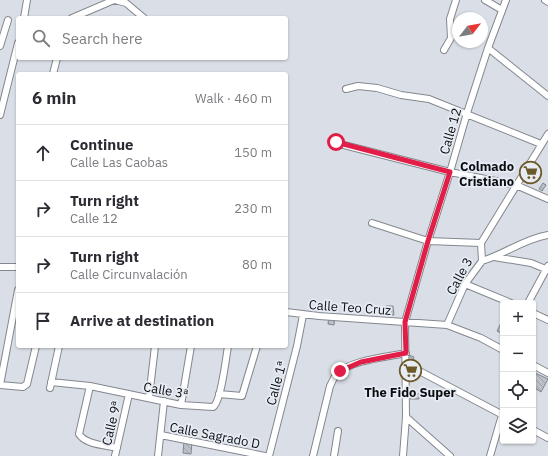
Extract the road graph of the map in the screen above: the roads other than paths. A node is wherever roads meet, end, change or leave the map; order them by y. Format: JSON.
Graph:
{"nodes":[{"id":1,"x":27,"y":0,"type":"edge"},
{"id":2,"x":115,"y":0,"type":"edge"},
{"id":3,"x":456,"y":0,"type":"edge"},
{"id":4,"x":485,"y":0,"type":"edge"},
{"id":5,"x":506,"y":0,"type":"edge"},
{"id":6,"x":545,"y":0,"type":"edge"},
{"id":7,"x":548,"y":2,"type":"edge"},
{"id":8,"x":502,"y":10,"type":"junction"},
{"id":9,"x":24,"y":16,"type":"edge"},
{"id":10,"x":77,"y":16,"type":"edge"},
{"id":11,"x":142,"y":16,"type":"edge"},
{"id":12,"x":8,"y":20,"type":"dead end"},
{"id":13,"x":0,"y":46,"type":"edge"},
{"id":14,"x":488,"y":48,"type":"junction"},
{"id":15,"x":16,"y":49,"type":"edge"},
{"id":16,"x":444,"y":50,"type":"dead end"},
{"id":17,"x":56,"y":60,"type":"edge"},
{"id":18,"x":54,"y":72,"type":"edge"},
{"id":19,"x":3,"y":88,"type":"edge"},
{"id":20,"x":346,"y":89,"type":"dead end"},
{"id":21,"x":548,"y":96,"type":"edge"},
{"id":22,"x":466,"y":113,"type":"junction"},
{"id":23,"x":0,"y":115,"type":"edge"},
{"id":24,"x":548,"y":134,"type":"edge"},
{"id":25,"x":336,"y":142,"type":"dead end"},
{"id":26,"x":542,"y":144,"type":"junction"},
{"id":27,"x":450,"y":172,"type":"junction"},
{"id":28,"x":516,"y":185,"type":"junction"},
{"id":29,"x":548,"y":200,"type":"edge"},
{"id":30,"x":372,"y":223,"type":"dead end"},
{"id":31,"x":548,"y":235,"type":"edge"},
{"id":32,"x":428,"y":241,"type":"junction"},
{"id":33,"x":481,"y":243,"type":"junction"},
{"id":34,"x":494,"y":257,"type":"junction"},
{"id":35,"x":482,"y":261,"type":"junction"},
{"id":36,"x":0,"y":267,"type":"edge"},
{"id":37,"x":16,"y":267,"type":"edge"},
{"id":38,"x":547,"y":268,"type":"edge"},
{"id":39,"x":465,"y":284,"type":"junction"},
{"id":40,"x":16,"y":299,"type":"edge"},
{"id":41,"x":504,"y":300,"type":"edge"},
{"id":42,"x":530,"y":300,"type":"edge"},
{"id":43,"x":288,"y":312,"type":"edge"},
{"id":44,"x":536,"y":314,"type":"edge"},
{"id":45,"x":303,"y":315,"type":"junction"},
{"id":46,"x":548,"y":320,"type":"edge"},
{"id":47,"x":11,"y":322,"type":"junction"},
{"id":48,"x":405,"y":322,"type":"junction"},
{"id":49,"x":16,"y":323,"type":"edge"},
{"id":50,"x":447,"y":325,"type":"junction"},
{"id":51,"x":36,"y":348,"type":"edge"},
{"id":52,"x":59,"y":348,"type":"edge"},
{"id":53,"x":155,"y":348,"type":"edge"},
{"id":54,"x":191,"y":348,"type":"edge"},
{"id":55,"x":228,"y":348,"type":"edge"},
{"id":56,"x":255,"y":348,"type":"edge"},
{"id":57,"x":500,"y":348,"type":"edge"},
{"id":58,"x":406,"y":353,"type":"junction"},
{"id":59,"x":406,"y":364,"type":"junction"},
{"id":60,"x":536,"y":367,"type":"edge"},
{"id":61,"x":548,"y":373,"type":"edge"},
{"id":62,"x":1,"y":374,"type":"edge"},
{"id":63,"x":0,"y":385,"type":"edge"},
{"id":64,"x":90,"y":386,"type":"junction"},
{"id":65,"x":129,"y":394,"type":"junction"},
{"id":66,"x":219,"y":394,"type":"junction"},
{"id":67,"x":149,"y":398,"type":"junction"},
{"id":68,"x":164,"y":401,"type":"junction"},
{"id":69,"x":181,"y":405,"type":"junction"},
{"id":70,"x":500,"y":414,"type":"edge"},
{"id":71,"x":406,"y":416,"type":"junction"},
{"id":72,"x":500,"y":422,"type":"edge"},
{"id":73,"x":338,"y":431,"type":"dead end"},
{"id":74,"x":536,"y":432,"type":"edge"},
{"id":75,"x":161,"y":435,"type":"junction"},
{"id":76,"x":548,"y":438,"type":"edge"},
{"id":77,"x":117,"y":448,"type":"junction"},
{"id":78,"x":115,"y":456,"type":"edge"},
{"id":79,"x":158,"y":456,"type":"edge"},
{"id":80,"x":265,"y":456,"type":"edge"},
{"id":81,"x":269,"y":456,"type":"edge"},
{"id":82,"x":313,"y":456,"type":"edge"},
{"id":83,"x":334,"y":456,"type":"edge"},
{"id":84,"x":403,"y":456,"type":"edge"},
{"id":85,"x":450,"y":456,"type":"edge"},
{"id":86,"x":490,"y":456,"type":"edge"}],
"edges":[{"from":1,"to":9,"type":"street"},
{"from":2,"to":10,"type":"street"},
{"from":2,"to":11,"type":"street"},
{"from":3,"to":16,"type":"street"},
{"from":4,"to":8,"type":"street"},
{"from":5,"to":8,"type":"street","name":"Calle 12"},
{"from":6,"to":7,"type":"street"},
{"from":8,"to":14,"type":"street","name":"Calle 12"},
{"from":12,"to":13,"type":"street"},
{"from":14,"to":21,"type":"street"},
{"from":14,"to":22,"type":"street","name":"Calle 12"},
{"from":15,"to":19,"type":"street"},
{"from":17,"to":18,"type":"street"},
{"from":19,"to":23,"type":"street"},
{"from":20,"to":22,"type":"street"},
{"from":22,"to":26,"type":"street"},
{"from":22,"to":27,"type":"street","name":"Calle 12"},
{"from":24,"to":26,"type":"street","name":"Calle 3"},
{"from":25,"to":27,"type":"street"},
{"from":26,"to":28,"type":"street","name":"Calle 3"},
{"from":27,"to":28,"type":"street"},
{"from":27,"to":32,"type":"street","name":"Calle 12"},
{"from":28,"to":29,"type":"street"},
{"from":28,"to":33,"type":"street","name":"Calle 3"},
{"from":30,"to":32,"type":"street"},
{"from":31,"to":34,"type":"street"},
{"from":32,"to":33,"type":"street"},
{"from":32,"to":48,"type":"street","name":"Calle 12"},
{"from":33,"to":35,"type":"street","name":"Calle 3"},
{"from":34,"to":35,"type":"street"},
{"from":34,"to":38,"type":"street"},
{"from":35,"to":39,"type":"street","name":"Calle 3"},
{"from":36,"to":37,"type":"street"},
{"from":38,"to":42,"type":"street"},
{"from":39,"to":41,"type":"street"},
{"from":39,"to":50,"type":"street","name":"Calle 3"},
{"from":40,"to":47,"type":"street"},
{"from":43,"to":45,"type":"street","name":"Calle Teo Cruz"},
{"from":44,"to":46,"type":"street"},
{"from":45,"to":48,"type":"street","name":"Calle Teo Cruz"},
{"from":45,"to":81,"type":"street","name":"Calle 1ª"},
{"from":47,"to":49,"type":"street"},
{"from":47,"to":62,"type":"street"},
{"from":48,"to":50,"type":"street","name":"Calle Teo Cruz"},
{"from":48,"to":58,"type":"street","name":"Calle 12"},
{"from":50,"to":57,"type":"street","name":"Calle Teo Cruz"},
{"from":51,"to":63,"type":"street"},
{"from":52,"to":64,"type":"street","name":"Calle 3ª"},
{"from":53,"to":67,"type":"street"},
{"from":54,"to":69,"type":"street"},
{"from":55,"to":66,"type":"street","name":"Calle 3ª"},
{"from":56,"to":66,"type":"street"},
{"from":58,"to":59,"type":"street","name":"Calle 12"},
{"from":58,"to":82,"type":"street"},
{"from":59,"to":70,"type":"street"},
{"from":59,"to":71,"type":"street","name":"Calle 12"},
{"from":60,"to":61,"type":"street"},
{"from":62,"to":63,"type":"street"},
{"from":64,"to":65,"type":"street","name":"Calle 3ª"},
{"from":64,"to":77,"type":"street"},
{"from":65,"to":67,"type":"street","name":"Calle 3ª"},
{"from":65,"to":77,"type":"street","name":"Calle 9ª"},
{"from":66,"to":69,"type":"street","name":"Calle 3ª"},
{"from":67,"to":68,"type":"street","name":"Calle 3ª"},
{"from":68,"to":69,"type":"street","name":"Calle 3ª"},
{"from":68,"to":75,"type":"street"},
{"from":71,"to":84,"type":"street","name":"Calle 12"},
{"from":71,"to":85,"type":"street"},
{"from":72,"to":86,"type":"street"},
{"from":73,"to":83,"type":"street"},
{"from":74,"to":76,"type":"street"},
{"from":75,"to":79,"type":"street"},
{"from":75,"to":80,"type":"street","name":"Calle Sagrado D"},
{"from":77,"to":78,"type":"street","name":"Calle 9ª"}]}
